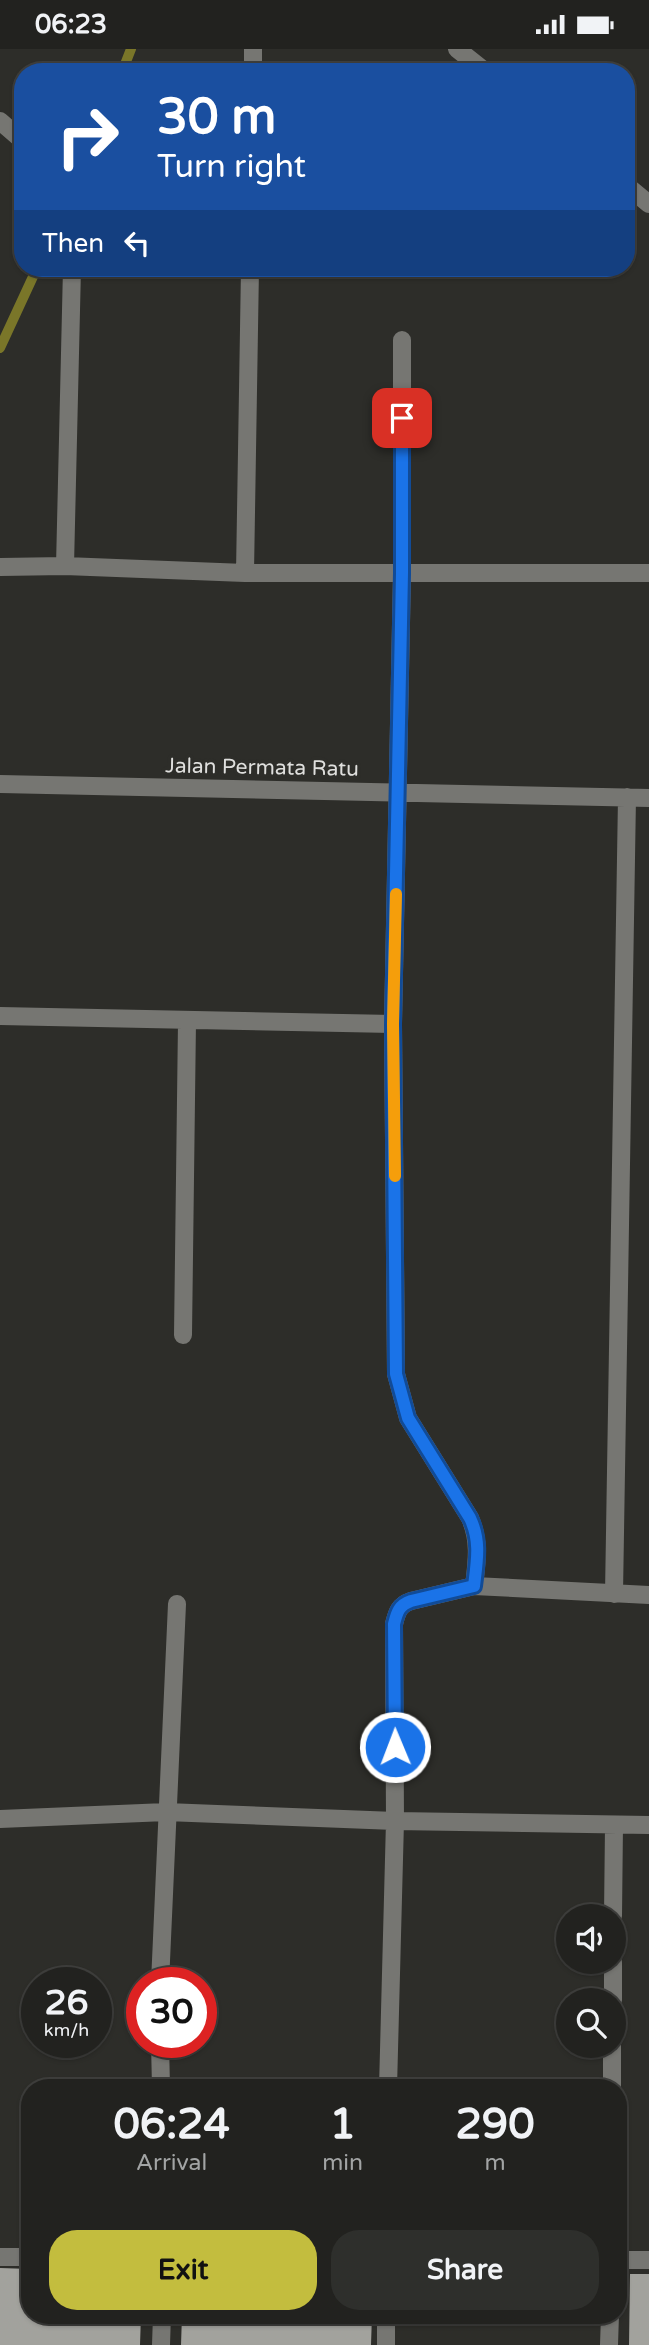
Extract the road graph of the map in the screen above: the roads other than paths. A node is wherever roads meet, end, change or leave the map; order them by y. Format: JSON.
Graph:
{"nodes":[{"id":1,"x":457,"y":49,"type":"edge"},
{"id":2,"x":475,"y":63,"type":"edge"},
{"id":3,"x":0,"y":121,"type":"edge"},
{"id":4,"x":14,"y":133,"type":"edge"},
{"id":5,"x":635,"y":192,"type":"edge"},
{"id":6,"x":649,"y":204,"type":"edge"},
{"id":7,"x":72,"y":277,"type":"edge"},
{"id":8,"x":250,"y":277,"type":"edge"},
{"id":9,"x":402,"y":340,"type":"dead end"},
{"id":10,"x":65,"y":566,"type":"junction"},
{"id":11,"x":0,"y":567,"type":"edge"},
{"id":12,"x":244,"y":573,"type":"junction"},
{"id":13,"x":402,"y":573,"type":"junction"},
{"id":14,"x":649,"y":573,"type":"edge"},
{"id":15,"x":0,"y":784,"type":"edge"},
{"id":16,"x":398,"y":793,"type":"junction"},
{"id":17,"x":627,"y":797,"type":"junction"},
{"id":18,"x":649,"y":798,"type":"edge"},
{"id":19,"x":0,"y":1016,"type":"edge"},
{"id":20,"x":187,"y":1021,"type":"junction"},
{"id":21,"x":393,"y":1024,"type":"junction"},
{"id":22,"x":183,"y":1335,"type":"dead end"},
{"id":23,"x":474,"y":1586,"type":"junction"},
{"id":24,"x":614,"y":1594,"type":"junction"},
{"id":25,"x":649,"y":1595,"type":"edge"},
{"id":26,"x":177,"y":1604,"type":"dead end"},
{"id":27,"x":166,"y":1812,"type":"junction"},
{"id":28,"x":0,"y":1819,"type":"edge"},
{"id":29,"x":395,"y":1821,"type":"junction"},
{"id":30,"x":614,"y":1825,"type":"junction"},
{"id":31,"x":649,"y":1825,"type":"edge"},
{"id":32,"x":613,"y":1904,"type":"edge"},
{"id":33,"x":161,"y":1967,"type":"edge"},
{"id":34,"x":160,"y":2058,"type":"edge"},
{"id":35,"x":612,"y":2058,"type":"edge"},
{"id":36,"x":160,"y":2079,"type":"edge"},
{"id":37,"x":388,"y":2079,"type":"edge"},
{"id":38,"x":612,"y":2079,"type":"edge"},
{"id":39,"x":0,"y":2257,"type":"edge"},
{"id":40,"x":21,"y":2257,"type":"edge"},
{"id":41,"x":627,"y":2260,"type":"edge"},
{"id":42,"x":649,"y":2260,"type":"edge"},
{"id":43,"x":162,"y":2324,"type":"edge"},
{"id":44,"x":386,"y":2324,"type":"edge"},
{"id":45,"x":610,"y":2324,"type":"edge"},
{"id":46,"x":162,"y":2345,"type":"edge"},
{"id":47,"x":386,"y":2345,"type":"edge"},
{"id":48,"x":609,"y":2345,"type":"edge"}],
"edges":[{"from":1,"to":2,"type":"street"},
{"from":3,"to":4,"type":"street"},
{"from":5,"to":6,"type":"street"},
{"from":7,"to":10,"type":"street"},
{"from":8,"to":12,"type":"street"},
{"from":9,"to":13,"type":"street"},
{"from":10,"to":11,"type":"street"},
{"from":10,"to":12,"type":"street"},
{"from":12,"to":13,"type":"street"},
{"from":13,"to":14,"type":"street"},
{"from":13,"to":16,"type":"street"},
{"from":15,"to":16,"type":"street","name":"Jalan Permata Ratu"},
{"from":16,"to":17,"type":"street","name":"Jalan Permata Ratu"},
{"from":16,"to":21,"type":"street"},
{"from":17,"to":18,"type":"street","name":"Jalan Permata Ratu"},
{"from":17,"to":24,"type":"street"},
{"from":19,"to":20,"type":"street"},
{"from":20,"to":21,"type":"street"},
{"from":20,"to":22,"type":"street"},
{"from":21,"to":23,"type":"street"},
{"from":23,"to":24,"type":"street"},
{"from":23,"to":29,"type":"street"},
{"from":24,"to":25,"type":"street"},
{"from":26,"to":27,"type":"street"},
{"from":27,"to":28,"type":"street"},
{"from":27,"to":29,"type":"street"},
{"from":27,"to":33,"type":"street"},
{"from":29,"to":30,"type":"street"},
{"from":29,"to":37,"type":"street"},
{"from":30,"to":31,"type":"street"},
{"from":30,"to":32,"type":"street"},
{"from":34,"to":36,"type":"street"},
{"from":35,"to":38,"type":"street"},
{"from":39,"to":40,"type":"street"},
{"from":41,"to":42,"type":"street"},
{"from":43,"to":46,"type":"street"},
{"from":44,"to":47,"type":"street"},
{"from":45,"to":48,"type":"street"}]}
